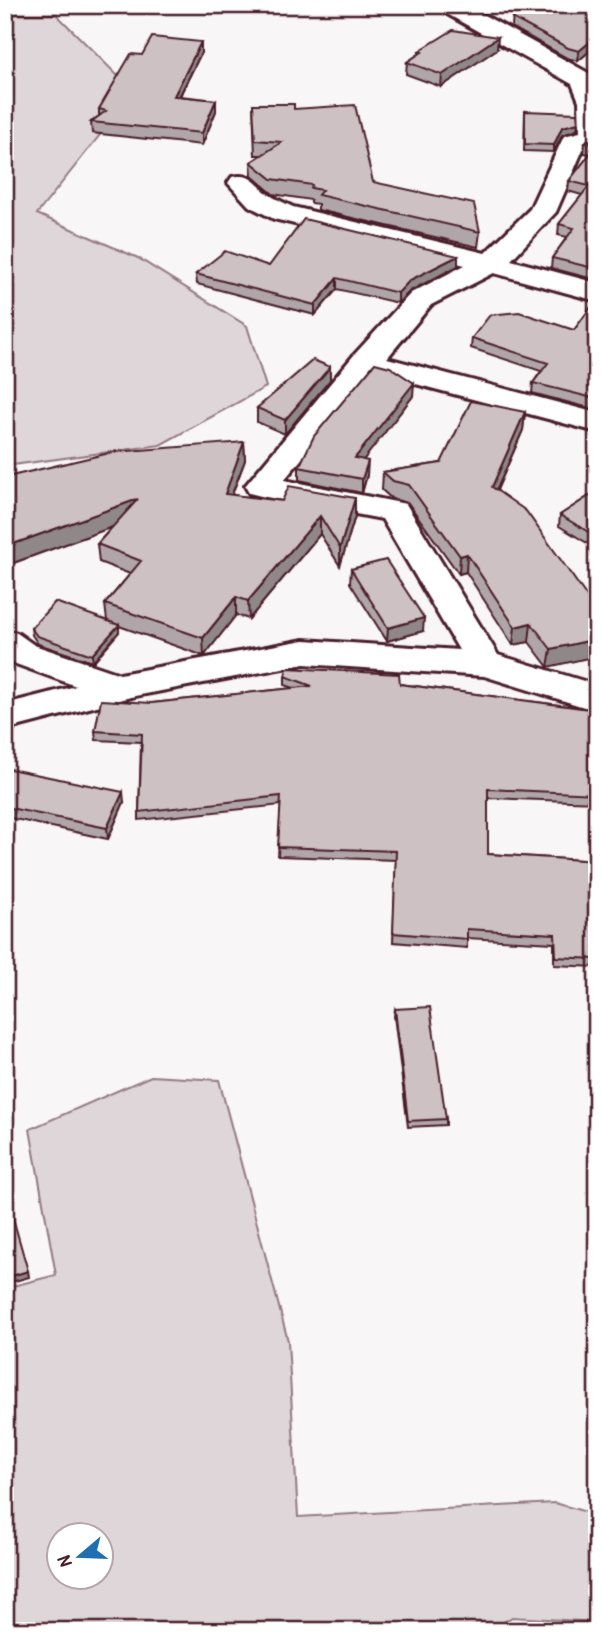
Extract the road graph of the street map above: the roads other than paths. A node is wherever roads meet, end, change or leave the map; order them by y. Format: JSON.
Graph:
{"nodes":[{"id":1,"x":448,"y":5,"type":"edge"},
{"id":2,"x":595,"y":141,"type":"edge"},
{"id":3,"x":242,"y":184,"type":"dead end"},
{"id":4,"x":491,"y":263,"type":"junction"},
{"id":5,"x":597,"y":292,"type":"edge"},
{"id":6,"x":365,"y":361,"type":"junction"},
{"id":7,"x":597,"y":423,"type":"edge"},
{"id":8,"x":5,"y":642,"type":"edge"},
{"id":9,"x":485,"y":664,"type":"junction"},
{"id":10,"x":119,"y":687,"type":"junction"},
{"id":11,"x":597,"y":698,"type":"edge"},
{"id":12,"x":5,"y":717,"type":"edge"}],
"edges":[{"from":1,"to":2,"type":"street"},
{"from":2,"to":4,"type":"street"},
{"from":3,"to":4,"type":"street"},
{"from":4,"to":5,"type":"street"},
{"from":4,"to":6,"type":"street"},
{"from":6,"to":7,"type":"street"},
{"from":6,"to":9,"type":"street"},
{"from":8,"to":10,"type":"street"},
{"from":9,"to":10,"type":"street"},
{"from":9,"to":11,"type":"street"},
{"from":10,"to":12,"type":"street"}]}
